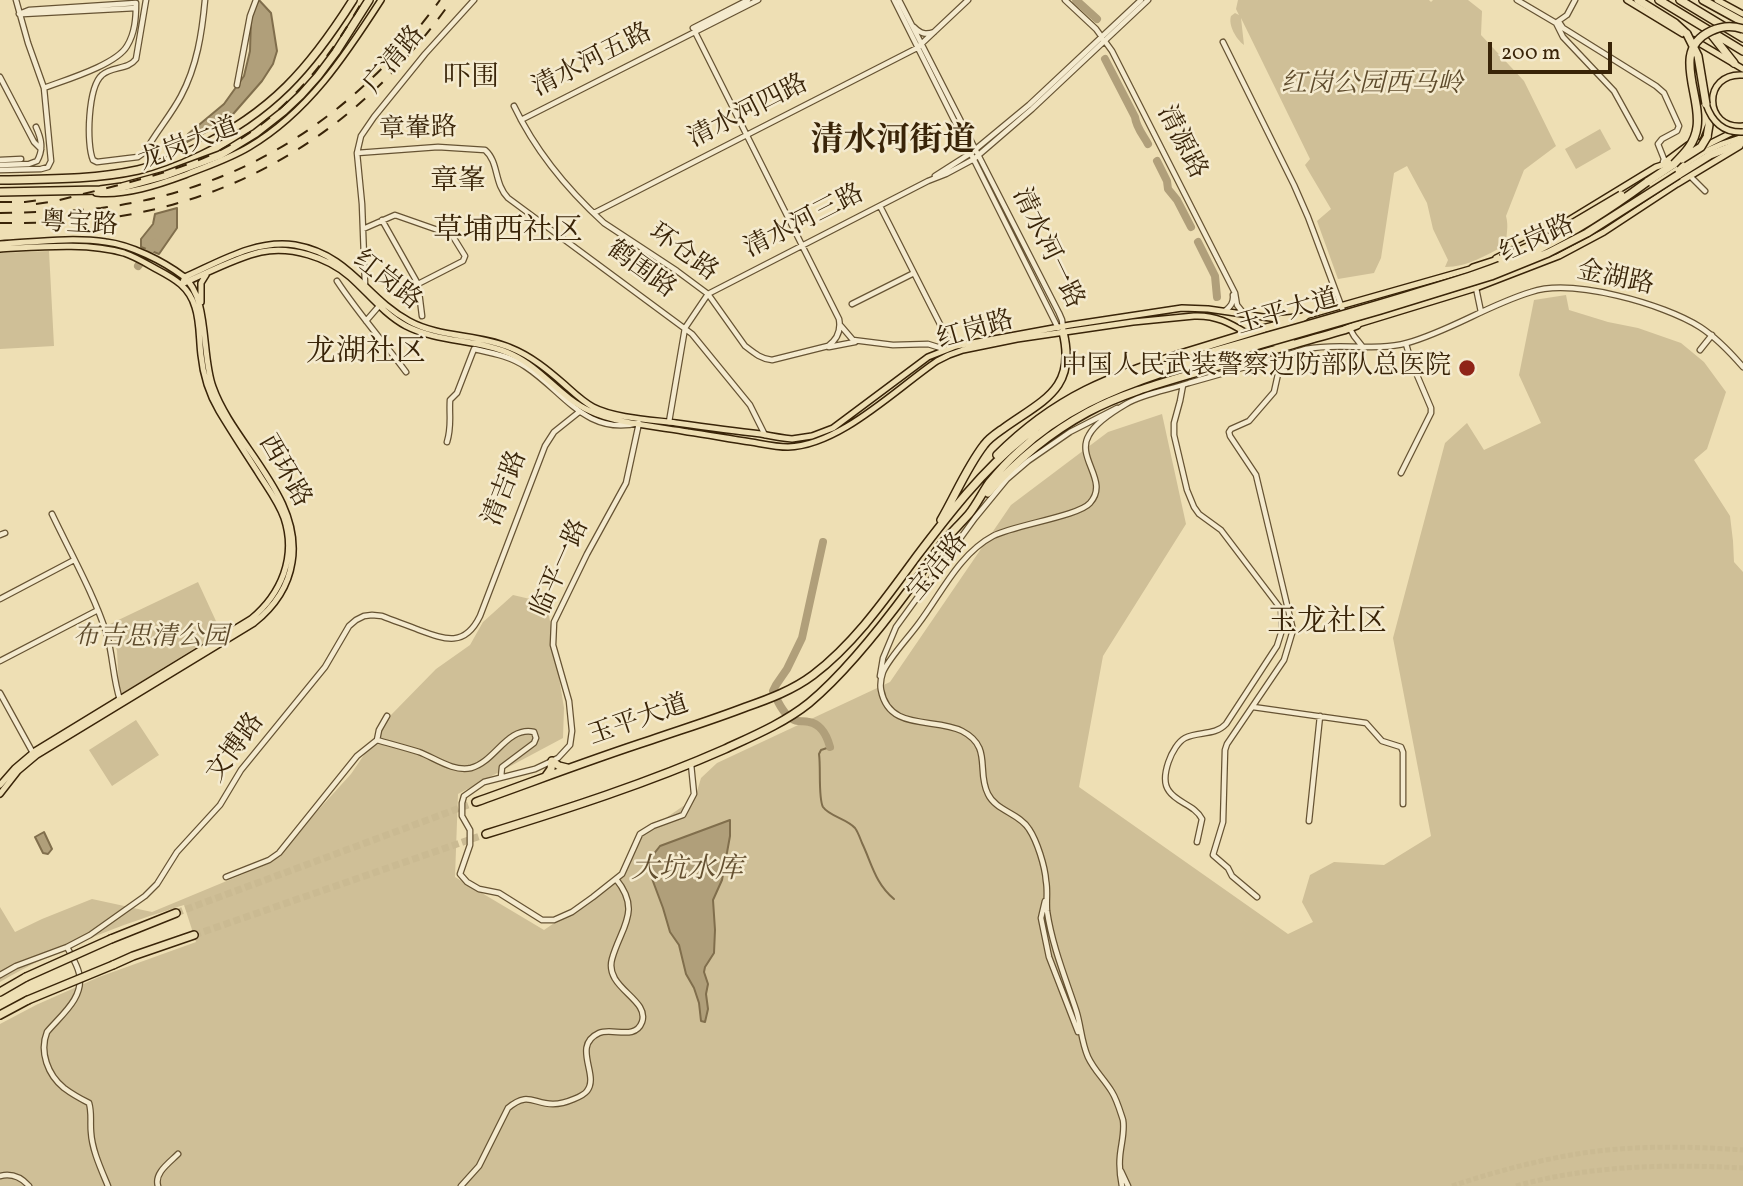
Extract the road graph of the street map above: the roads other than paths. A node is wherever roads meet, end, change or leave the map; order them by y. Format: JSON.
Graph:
{"nodes":[{"id":1,"x":16,"y":0,"type":"edge"},
{"id":2,"x":146,"y":0,"type":"edge"},
{"id":3,"x":205,"y":0,"type":"edge"},
{"id":4,"x":256,"y":0,"type":"edge"},
{"id":5,"x":353,"y":0,"type":"edge"},
{"id":6,"x":369,"y":0,"type":"edge"},
{"id":7,"x":382,"y":0,"type":"edge"},
{"id":8,"x":474,"y":0,"type":"edge"},
{"id":9,"x":748,"y":0,"type":"edge"},
{"id":10,"x":758,"y":0,"type":"edge"},
{"id":11,"x":896,"y":0,"type":"edge"},
{"id":12,"x":968,"y":0,"type":"edge"},
{"id":13,"x":1063,"y":0,"type":"edge"},
{"id":14,"x":1141,"y":0,"type":"edge"},
{"id":15,"x":1148,"y":0,"type":"edge"},
{"id":16,"x":1517,"y":0,"type":"edge"},
{"id":17,"x":1575,"y":0,"type":"edge"},
{"id":18,"x":1627,"y":0,"type":"edge"},
{"id":19,"x":1638,"y":0,"type":"edge"},
{"id":20,"x":1659,"y":0,"type":"edge"},
{"id":21,"x":1680,"y":0,"type":"edge"},
{"id":22,"x":1703,"y":0,"type":"edge"},
{"id":23,"x":1715,"y":3,"type":"edge"},
{"id":24,"x":19,"y":14,"type":"junction"},
{"id":25,"x":1743,"y":14,"type":"edge"},
{"id":26,"x":1558,"y":22,"type":"junction"},
{"id":27,"x":1743,"y":22,"type":"edge"},
{"id":28,"x":911,"y":24,"type":"junction"},
{"id":29,"x":1706,"y":28,"type":"junction"},
{"id":30,"x":1743,"y":29,"type":"edge"},
{"id":31,"x":694,"y":30,"type":"junction"},
{"id":32,"x":938,"y":30,"type":"junction"},
{"id":33,"x":1684,"y":33,"type":"junction"},
{"id":34,"x":1743,"y":38,"type":"edge"},
{"id":35,"x":1102,"y":40,"type":"junction"},
{"id":36,"x":1223,"y":42,"type":"dead end"},
{"id":37,"x":920,"y":47,"type":"junction"},
{"id":38,"x":1743,"y":51,"type":"edge"},
{"id":39,"x":1734,"y":63,"type":"junction"},
{"id":40,"x":1743,"y":69,"type":"edge"},
{"id":41,"x":1743,"y":75,"type":"edge"},
{"id":42,"x":0,"y":77,"type":"edge"},
{"id":43,"x":237,"y":85,"type":"dead end"},
{"id":44,"x":44,"y":88,"type":"junction"},
{"id":45,"x":1709,"y":104,"type":"junction"},
{"id":46,"x":514,"y":106,"type":"dead end"},
{"id":47,"x":521,"y":120,"type":"junction"},
{"id":48,"x":36,"y":127,"type":"dead end"},
{"id":49,"x":747,"y":135,"type":"junction"},
{"id":50,"x":1742,"y":137,"type":"edge"},
{"id":51,"x":1640,"y":138,"type":"dead end"},
{"id":52,"x":41,"y":149,"type":"junction"},
{"id":53,"x":485,"y":150,"type":"joint"},
{"id":54,"x":358,"y":153,"type":"junction"},
{"id":55,"x":974,"y":154,"type":"junction"},
{"id":56,"x":220,"y":155,"type":"junction"},
{"id":57,"x":22,"y":159,"type":"dead end"},
{"id":58,"x":121,"y":159,"type":"junction"},
{"id":59,"x":0,"y":165,"type":"edge"},
{"id":60,"x":1659,"y":165,"type":"junction"},
{"id":61,"x":207,"y":166,"type":"junction"},
{"id":62,"x":1674,"y":167,"type":"junction"},
{"id":63,"x":123,"y":173,"type":"junction"},
{"id":64,"x":1691,"y":177,"type":"dead end"},
{"id":65,"x":0,"y":180,"type":"edge"},
{"id":66,"x":1647,"y":182,"type":"junction"},
{"id":67,"x":72,"y":191,"type":"junction"},
{"id":68,"x":1705,"y":191,"type":"dead end"},
{"id":69,"x":0,"y":192,"type":"edge"},
{"id":70,"x":880,"y":206,"type":"junction"},
{"id":71,"x":1591,"y":208,"type":"junction"},
{"id":72,"x":594,"y":214,"type":"junction"},
{"id":73,"x":1602,"y":217,"type":"junction"},
{"id":74,"x":383,"y":220,"type":"junction"},
{"id":75,"x":363,"y":229,"type":"junction"},
{"id":76,"x":1604,"y":232,"type":"junction"},
{"id":77,"x":0,"y":246,"type":"edge"},
{"id":78,"x":802,"y":246,"type":"junction"},
{"id":79,"x":1473,"y":268,"type":"junction"},
{"id":80,"x":211,"y":272,"type":"junction"},
{"id":81,"x":914,"y":273,"type":"junction"},
{"id":82,"x":185,"y":281,"type":"junction"},
{"id":83,"x":337,"y":281,"type":"dead end"},
{"id":84,"x":365,"y":284,"type":"junction"},
{"id":85,"x":418,"y":284,"type":"junction"},
{"id":86,"x":1476,"y":288,"type":"junction"},
{"id":87,"x":708,"y":294,"type":"junction"},
{"id":88,"x":852,"y":304,"type":"dead end"},
{"id":89,"x":379,"y":306,"type":"junction"},
{"id":90,"x":1340,"y":306,"type":"junction"},
{"id":91,"x":1225,"y":311,"type":"junction"},
{"id":92,"x":1481,"y":312,"type":"junction"},
{"id":93,"x":202,"y":313,"type":"junction"},
{"id":94,"x":1244,"y":314,"type":"junction"},
{"id":95,"x":422,"y":316,"type":"dead end"},
{"id":96,"x":1305,"y":316,"type":"junction"},
{"id":97,"x":366,"y":321,"type":"junction"},
{"id":98,"x":840,"y":322,"type":"junction"},
{"id":99,"x":685,"y":328,"type":"junction"},
{"id":100,"x":1352,"y":328,"type":"junction"},
{"id":101,"x":1061,"y":329,"type":"junction"},
{"id":102,"x":945,"y":334,"type":"junction"},
{"id":103,"x":1712,"y":335,"type":"junction"},
{"id":104,"x":859,"y":341,"type":"junction"},
{"id":105,"x":1406,"y":344,"type":"junction"},
{"id":106,"x":956,"y":346,"type":"junction"},
{"id":107,"x":1344,"y":346,"type":"junction"},
{"id":108,"x":1363,"y":346,"type":"junction"},
{"id":109,"x":944,"y":349,"type":"junction"},
{"id":110,"x":817,"y":350,"type":"junction"},
{"id":111,"x":1700,"y":350,"type":"dead end"},
{"id":112,"x":1280,"y":357,"type":"junction"},
{"id":113,"x":1743,"y":367,"type":"edge"},
{"id":114,"x":1165,"y":369,"type":"junction"},
{"id":115,"x":406,"y":372,"type":"dead end"},
{"id":116,"x":1183,"y":385,"type":"junction"},
{"id":117,"x":1127,"y":403,"type":"junction"},
{"id":118,"x":579,"y":412,"type":"junction"},
{"id":119,"x":668,"y":422,"type":"junction"},
{"id":120,"x":639,"y":423,"type":"junction"},
{"id":121,"x":755,"y":434,"type":"junction"},
{"id":122,"x":765,"y":435,"type":"junction"},
{"id":123,"x":447,"y":442,"type":"dead end"},
{"id":124,"x":752,"y":442,"type":"junction"},
{"id":125,"x":1401,"y":472,"type":"dead end"},
{"id":126,"x":971,"y":511,"type":"junction"},
{"id":127,"x":52,"y":514,"type":"dead end"},
{"id":128,"x":941,"y":520,"type":"junction"},
{"id":129,"x":919,"y":554,"type":"junction"},
{"id":130,"x":74,"y":560,"type":"junction"},
{"id":131,"x":489,"y":592,"type":"joint"},
{"id":132,"x":0,"y":599,"type":"edge"},
{"id":133,"x":98,"y":610,"type":"junction"},
{"id":134,"x":0,"y":661,"type":"edge"},
{"id":135,"x":880,"y":687,"type":"junction"},
{"id":136,"x":0,"y":693,"type":"edge"},
{"id":137,"x":121,"y":701,"type":"junction"},
{"id":138,"x":1253,"y":707,"type":"junction"},
{"id":139,"x":387,"y":716,"type":"dead end"},
{"id":140,"x":1320,"y":716,"type":"junction"},
{"id":141,"x":377,"y":740,"type":"junction"},
{"id":142,"x":34,"y":755,"type":"junction"},
{"id":143,"x":552,"y":761,"type":"junction"},
{"id":144,"x":691,"y":764,"type":"junction"},
{"id":145,"x":569,"y":768,"type":"junction"},
{"id":146,"x":501,"y":777,"type":"junction"},
{"id":147,"x":546,"y":777,"type":"junction"},
{"id":148,"x":0,"y":785,"type":"edge"},
{"id":149,"x":0,"y":794,"type":"edge"},
{"id":150,"x":476,"y":802,"type":"tunnel mouth"},
{"id":151,"x":1403,"y":804,"type":"dead end"},
{"id":152,"x":1309,"y":821,"type":"dead end"},
{"id":153,"x":486,"y":834,"type":"tunnel mouth"},
{"id":154,"x":1198,"y":842,"type":"dead end"},
{"id":155,"x":226,"y":877,"type":"dead end"},
{"id":156,"x":616,"y":879,"type":"junction"},
{"id":157,"x":1257,"y":897,"type":"dead end"},
{"id":158,"x":176,"y":913,"type":"tunnel mouth"},
{"id":159,"x":194,"y":935,"type":"tunnel mouth"},
{"id":160,"x":67,"y":947,"type":"junction"},
{"id":161,"x":0,"y":975,"type":"edge"},
{"id":162,"x":0,"y":992,"type":"edge"},
{"id":163,"x":0,"y":1016,"type":"edge"},
{"id":164,"x":178,"y":1154,"type":"dead end"},
{"id":165,"x":1119,"y":1167,"type":"junction"},
{"id":166,"x":0,"y":1176,"type":"edge"},
{"id":167,"x":29,"y":1186,"type":"edge"},
{"id":168,"x":108,"y":1186,"type":"edge"},
{"id":169,"x":158,"y":1186,"type":"edge"},
{"id":170,"x":461,"y":1186,"type":"edge"},
{"id":171,"x":1122,"y":1186,"type":"edge"},
{"id":172,"x":1128,"y":1186,"type":"edge"}],
"edges":[{"from":1,"to":24,"type":"street"},
{"from":2,"to":58,"type":"street"},
{"from":3,"to":58,"type":"street"},
{"from":4,"to":43,"type":"street"},
{"from":5,"to":63,"type":"highway","name":"龙岗大道"},
{"from":6,"to":56,"type":"highway","name":"龙岗大道"},
{"from":7,"to":61,"type":"main road","name":"龙岗大道"},
{"from":8,"to":54,"type":"street","name":"广清路"},
{"from":9,"to":31,"type":"street"},
{"from":10,"to":31,"type":"street","name":"清水河五路"},
{"from":11,"to":28,"type":"street","name":"清水河一路"},
{"from":11,"to":37,"type":"street","name":"清水河一路"},
{"from":12,"to":32,"type":"street","name":"清水河四路"},
{"from":13,"to":35,"type":"street","name":"清源路"},
{"from":14,"to":35,"type":"street","name":"清水河三路"},
{"from":15,"to":35,"type":"street","name":"清水河三路"},
{"from":16,"to":26,"type":"street"},
{"from":17,"to":26,"type":"street"},
{"from":18,"to":33,"type":"main road"},
{"from":19,"to":33,"type":"highway"},
{"from":20,"to":29,"type":"highway"},
{"from":21,"to":34,"type":"highway"},
{"from":22,"to":23,"type":"highway"},
{"from":23,"to":25,"type":"main road"},
{"from":23,"to":27,"type":"highway"},
{"from":24,"to":44,"type":"street"},
{"from":24,"to":44,"type":"street"},
{"from":26,"to":51,"type":"street"},
{"from":26,"to":60,"type":"street"},
{"from":28,"to":32,"type":"street"},
{"from":28,"to":37,"type":"street","name":"清水河一路"},
{"from":29,"to":38,"type":"highway"},
{"from":29,"to":39,"type":"highway"},
{"from":30,"to":62,"type":"highway","bridge":true},
{"from":31,"to":47,"type":"street","name":"清水河五路"},
{"from":31,"to":49,"type":"street"},
{"from":32,"to":37,"type":"street","name":"清水河四路"},
{"from":33,"to":39,"type":"main road"},
{"from":33,"to":45,"type":"main road","bridge":true},
{"from":33,"to":45,"type":"highway","bridge":true},
{"from":35,"to":55,"type":"street","name":"清水河三路"},
{"from":35,"to":91,"type":"street","name":"清源路"},
{"from":35,"to":94,"type":"street","name":"清源路"},
{"from":36,"to":90,"type":"street"},
{"from":37,"to":49,"type":"street","name":"清水河四路"},
{"from":37,"to":55,"type":"street","name":"清水河一路"},
{"from":39,"to":40,"type":"main road"},
{"from":41,"to":45,"type":"main road"},
{"from":42,"to":52,"type":"street"},
{"from":44,"to":59,"type":"street"},
{"from":45,"to":50,"type":"main road","bridge":true},
{"from":45,"to":60,"type":"main road"},
{"from":45,"to":62,"type":"highway","name":"玉平大道","bridge":true},
{"from":46,"to":47,"type":"street","name":"环仓路"},
{"from":47,"to":72,"type":"street","name":"环仓路"},
{"from":48,"to":52,"type":"street"},
{"from":49,"to":72,"type":"street","name":"清水河四路"},
{"from":49,"to":78,"type":"street"},
{"from":50,"to":60,"type":"main road","name":"红岗路"},
{"from":50,"to":62,"type":"main road"},
{"from":50,"to":76,"type":"main road","name":"红岗路"},
{"from":50,"to":114,"type":"highway","name":"玉平大道","bridge":true},
{"from":52,"to":59,"type":"street"},
{"from":53,"to":54,"type":"street","name":"章輋路"},
{"from":53,"to":99,"type":"street","name":"鹤围路"},
{"from":54,"to":75,"type":"street","name":"章輋路"},
{"from":55,"to":70,"type":"street","name":"清水河三路"},
{"from":55,"to":101,"type":"street","name":"清水河一路"},
{"from":56,"to":61,"type":"highway"},
{"from":56,"to":67,"type":"highway","name":"龙岗大道"},
{"from":57,"to":59,"type":"street"},
{"from":58,"to":63,"type":"street"},
{"from":60,"to":71,"type":"main road","name":"红岗路"},
{"from":61,"to":67,"type":"main road","name":"龙岗大道"},
{"from":62,"to":66,"type":"highway","name":"玉平大道"},
{"from":62,"to":73,"type":"main road"},
{"from":63,"to":65,"type":"highway","name":"龙岗大道"},
{"from":64,"to":68,"type":"street"},
{"from":66,"to":79,"type":"highway","bridge":true},
{"from":66,"to":114,"type":"highway","name":"玉平大道","bridge":true},
{"from":67,"to":69,"type":"highway","name":"龙岗大道"},
{"from":70,"to":78,"type":"street","name":"清水河三路"},
{"from":70,"to":81,"type":"street"},
{"from":71,"to":73,"type":"main road"},
{"from":71,"to":79,"type":"main road","name":"红岗路"},
{"from":72,"to":87,"type":"street","name":"环仓路"},
{"from":73,"to":76,"type":"main road"},
{"from":74,"to":75,"type":"street"},
{"from":74,"to":85,"type":"street"},
{"from":74,"to":85,"type":"street"},
{"from":75,"to":84,"type":"street","name":"章輋路"},
{"from":76,"to":86,"type":"main road","name":"红岗路"},
{"from":77,"to":82,"type":"main road","name":"粤宝路"},
{"from":77,"to":82,"type":"main road","name":"粤宝路"},
{"from":78,"to":87,"type":"street","name":"清水河三路"},
{"from":78,"to":98,"type":"street"},
{"from":79,"to":90,"type":"main road","name":"红岗路"},
{"from":80,"to":82,"type":"main road","name":"红岗路"},
{"from":80,"to":89,"type":"main road","name":"红岗路"},
{"from":80,"to":93,"type":"main road"},
{"from":81,"to":88,"type":"street"},
{"from":81,"to":102,"type":"street"},
{"from":82,"to":84,"type":"main road","name":"红岗路"},
{"from":82,"to":93,"type":"main road","name":"西环路"},
{"from":82,"to":137,"type":"main road","name":"西环路"},
{"from":83,"to":97,"type":"street"},
{"from":84,"to":119,"type":"main road","name":"红岗路"},
{"from":85,"to":95,"type":"street"},
{"from":86,"to":92,"type":"street"},
{"from":86,"to":100,"type":"main road","name":"红岗路"},
{"from":87,"to":99,"type":"street","name":"清水河三路"},
{"from":87,"to":110,"type":"street","name":"环仓路"},
{"from":89,"to":97,"type":"street"},
{"from":89,"to":120,"type":"main road","name":"红岗路"},
{"from":90,"to":96,"type":"main road","name":"红岗路"},
{"from":90,"to":100,"type":"street"},
{"from":91,"to":94,"type":"main road","name":"红岗路"},
{"from":91,"to":101,"type":"main road","name":"红岗路"},
{"from":92,"to":103,"type":"street","name":"金湖路"},
{"from":92,"to":105,"type":"street","name":"金湖路"},
{"from":93,"to":137,"type":"main road","name":"西环路"},
{"from":94,"to":96,"type":"main road","name":"红岗路"},
{"from":96,"to":128,"type":"highway","bridge":true},
{"from":97,"to":115,"type":"street"},
{"from":98,"to":104,"type":"street"},
{"from":98,"to":110,"type":"street"},
{"from":99,"to":119,"type":"street","name":"清水河三路"},
{"from":99,"to":122,"type":"street","name":"鹤围路"},
{"from":100,"to":101,"type":"main road","name":"红岗路"},
{"from":100,"to":107,"type":"street"},
{"from":100,"to":108,"type":"street"},
{"from":100,"to":126,"type":"highway"},
{"from":101,"to":106,"type":"main road","name":"红岗路"},
{"from":101,"to":124,"type":"main road","name":"红岗路"},
{"from":101,"to":128,"type":"highway"},
{"from":102,"to":106,"type":"street"},
{"from":102,"to":109,"type":"street"},
{"from":103,"to":111,"type":"street"},
{"from":103,"to":113,"type":"street","name":"金湖路"},
{"from":104,"to":109,"type":"street"},
{"from":104,"to":110,"type":"street"},
{"from":105,"to":108,"type":"street","name":"金湖路"},
{"from":105,"to":125,"type":"street"},
{"from":106,"to":109,"type":"main road","name":"红岗路"},
{"from":107,"to":108,"type":"street","name":"金湖路"},
{"from":107,"to":112,"type":"street","name":"宝洁路"},
{"from":109,"to":122,"type":"main road","name":"红岗路"},
{"from":112,"to":116,"type":"street","name":"宝洁路"},
{"from":112,"to":138,"type":"street"},
{"from":114,"to":126,"type":"highway","name":"玉平大道"},
{"from":114,"to":129,"type":"highway","name":"玉平大道"},
{"from":116,"to":117,"type":"street","name":"宝洁路"},
{"from":116,"to":154,"type":"street"},
{"from":117,"to":135,"type":"street"},
{"from":117,"to":135,"type":"street","name":"宝洁路"},
{"from":118,"to":120,"type":"street"},
{"from":118,"to":123,"type":"street"},
{"from":118,"to":131,"type":"street","name":"清吉路"},
{"from":119,"to":121,"type":"main road","name":"红岗路"},
{"from":120,"to":124,"type":"main road","name":"红岗路"},
{"from":120,"to":143,"type":"street","name":"临平一路"},
{"from":121,"to":122,"type":"main road","name":"红岗路"},
{"from":121,"to":124,"type":"main road"},
{"from":126,"to":144,"type":"highway","name":"玉平大道"},
{"from":127,"to":130,"type":"street"},
{"from":128,"to":129,"type":"highway"},
{"from":129,"to":145,"type":"highway","name":"玉平大道"},
{"from":130,"to":132,"type":"street"},
{"from":130,"to":133,"type":"street"},
{"from":131,"to":160,"type":"street","name":"文博路"},
{"from":133,"to":134,"type":"street"},
{"from":133,"to":137,"type":"street"},
{"from":135,"to":165,"type":"street"},
{"from":136,"to":142,"type":"street"},
{"from":137,"to":142,"type":"main road","name":"西环路"},
{"from":138,"to":140,"type":"street"},
{"from":138,"to":157,"type":"street"},
{"from":139,"to":141,"type":"street"},
{"from":140,"to":151,"type":"street"},
{"from":140,"to":152,"type":"street"},
{"from":141,"to":146,"type":"street"},
{"from":141,"to":155,"type":"street"},
{"from":142,"to":148,"type":"main road","name":"西环路"},
{"from":142,"to":149,"type":"main road","name":"西环路"},
{"from":143,"to":145,"type":"highway"},
{"from":143,"to":146,"type":"street"},
{"from":143,"to":147,"type":"highway"},
{"from":144,"to":153,"type":"highway"},
{"from":144,"to":156,"type":"street"},
{"from":145,"to":147,"type":"highway","name":"玉平大道"},
{"from":146,"to":156,"type":"street"},
{"from":147,"to":150,"type":"highway","name":"玉平大道"},
{"from":156,"to":170,"type":"street"},
{"from":158,"to":162,"type":"highway","bridge":true},
{"from":159,"to":163,"type":"highway","bridge":true},
{"from":160,"to":161,"type":"street","name":"文博路"},
{"from":160,"to":168,"type":"street"},
{"from":164,"to":169,"type":"street"},
{"from":165,"to":171,"type":"street"},
{"from":165,"to":172,"type":"street"},
{"from":166,"to":167,"type":"street"}]}
